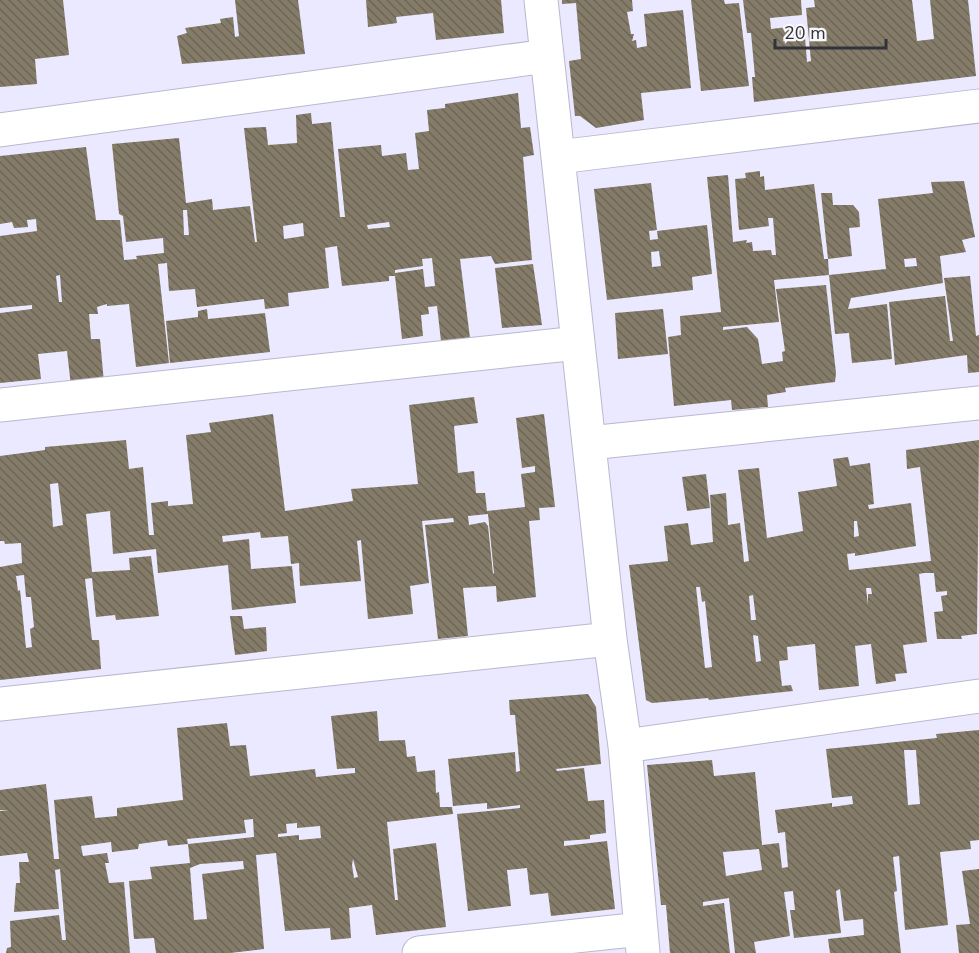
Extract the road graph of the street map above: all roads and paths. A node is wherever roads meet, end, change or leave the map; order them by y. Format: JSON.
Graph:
{"nodes":[{"id":1,"x":542,"y":0,"type":"edge"},
{"id":2,"x":547,"y":56,"type":"junction"},
{"id":3,"x":979,"y":106,"type":"edge"},
{"id":4,"x":0,"y":130,"type":"edge"},
{"id":5,"x":558,"y":158,"type":"junction"},
{"id":6,"x":578,"y":343,"type":"junction"},
{"id":7,"x":979,"y":403,"type":"edge"},
{"id":8,"x":0,"y":405,"type":"edge"},
{"id":9,"x":589,"y":443,"type":"junction"},
{"id":10,"x":610,"y":639,"type":"junction"},
{"id":11,"x":979,"y":696,"type":"edge"},
{"id":12,"x":0,"y":704,"type":"edge"},
{"id":13,"x":625,"y":746,"type":"junction"},
{"id":14,"x":642,"y":941,"type":"edge"},
{"id":15,"x":419,"y":953,"type":"edge"}],
"edges":[{"from":1,"to":2,"type":"street"},
{"from":2,"to":4,"type":"street"},
{"from":2,"to":5,"type":"street"},
{"from":3,"to":5,"type":"street"},
{"from":5,"to":6,"type":"street"},
{"from":6,"to":8,"type":"street"},
{"from":6,"to":9,"type":"street"},
{"from":7,"to":9,"type":"street"},
{"from":9,"to":10,"type":"street"},
{"from":10,"to":12,"type":"street"},
{"from":10,"to":13,"type":"street"},
{"from":11,"to":13,"type":"street"},
{"from":13,"to":14,"type":"street"},
{"from":14,"to":15,"type":"street"}]}
